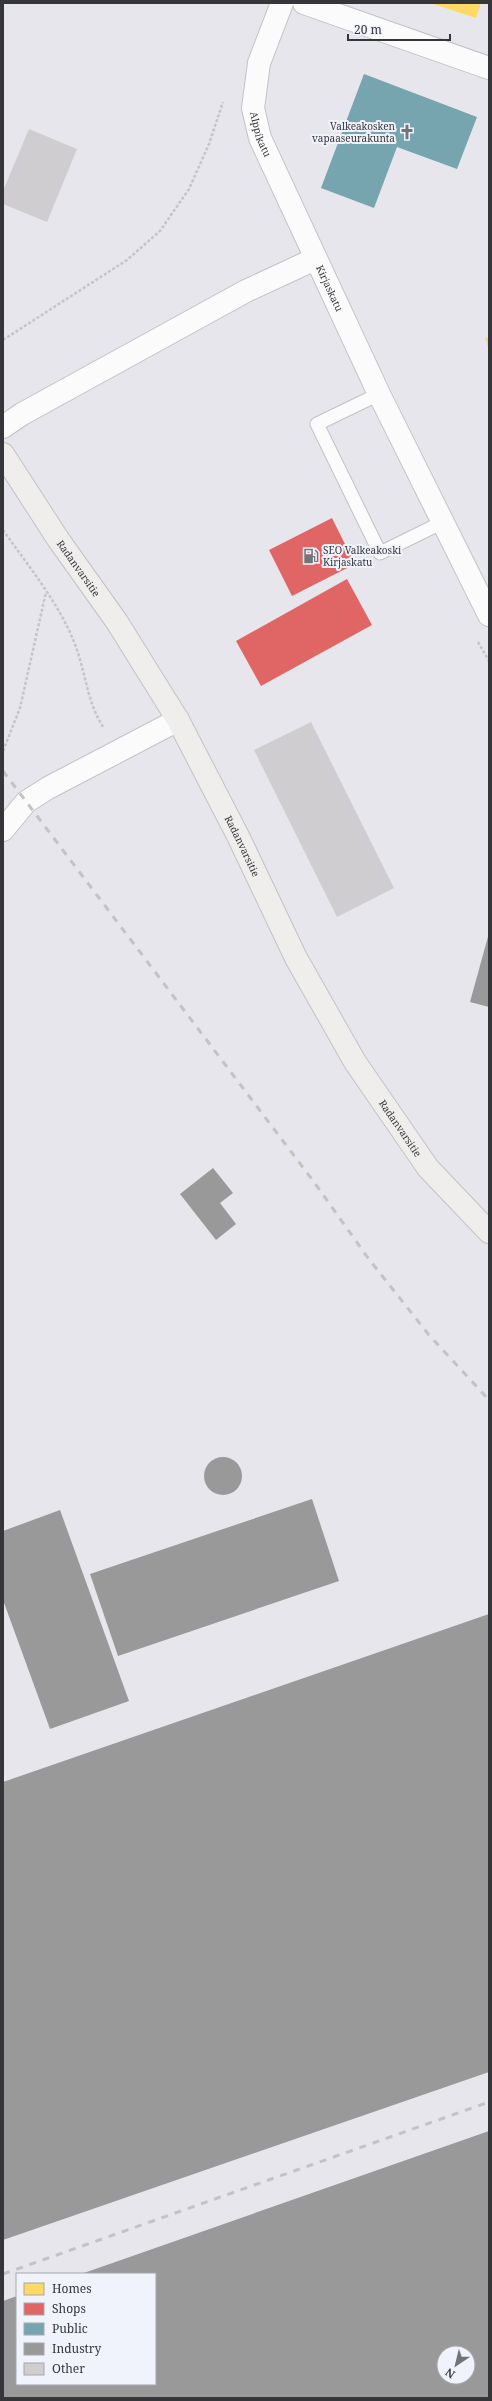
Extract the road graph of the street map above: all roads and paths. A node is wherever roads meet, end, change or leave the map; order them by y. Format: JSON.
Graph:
{"nodes":[{"id":1,"x":282,"y":3,"type":"edge"},
{"id":2,"x":304,"y":3,"type":"edge"},
{"id":3,"x":489,"y":68,"type":"edge"},
{"id":4,"x":224,"y":98,"type":"dead end"},
{"id":5,"x":315,"y":259,"type":"junction"},
{"id":6,"x":3,"y":340,"type":"edge"},
{"id":7,"x":379,"y":394,"type":"junction"},
{"id":8,"x":3,"y":427,"type":"edge"},
{"id":9,"x":3,"y":454,"type":"edge"},
{"id":10,"x":443,"y":522,"type":"junction"},
{"id":11,"x":3,"y":530,"type":"edge"},
{"id":12,"x":46,"y":591,"type":"junction"},
{"id":13,"x":488,"y":610,"type":"edge"},
{"id":14,"x":178,"y":720,"type":"junction"},
{"id":15,"x":3,"y":751,"type":"edge"},
{"id":16,"x":119,"y":752,"type":"junction"},
{"id":17,"x":3,"y":830,"type":"edge"},
{"id":18,"x":489,"y":1232,"type":"edge"}],
"edges":[{"from":1,"to":5,"type":"street","name":"Alppikatu"},
{"from":2,"to":3,"type":"street"},
{"from":4,"to":6,"type":"path"},
{"from":5,"to":7,"type":"street","name":"Kirjaskatu"},
{"from":5,"to":8,"type":"street","name":"Kirjaskatu"},
{"from":7,"to":10,"type":"street","name":"Kirjaskatu"},
{"from":7,"to":10,"type":"lane"},
{"from":9,"to":14,"type":"street","name":"Radanvarsitie"},
{"from":10,"to":13,"type":"street","name":"Kirjaskatu"},
{"from":11,"to":12,"type":"path"},
{"from":12,"to":15,"type":"path"},
{"from":12,"to":16,"type":"path"},
{"from":14,"to":16,"type":"street"},
{"from":14,"to":18,"type":"street","name":"Radanvarsitie"},
{"from":16,"to":17,"type":"street"}]}
